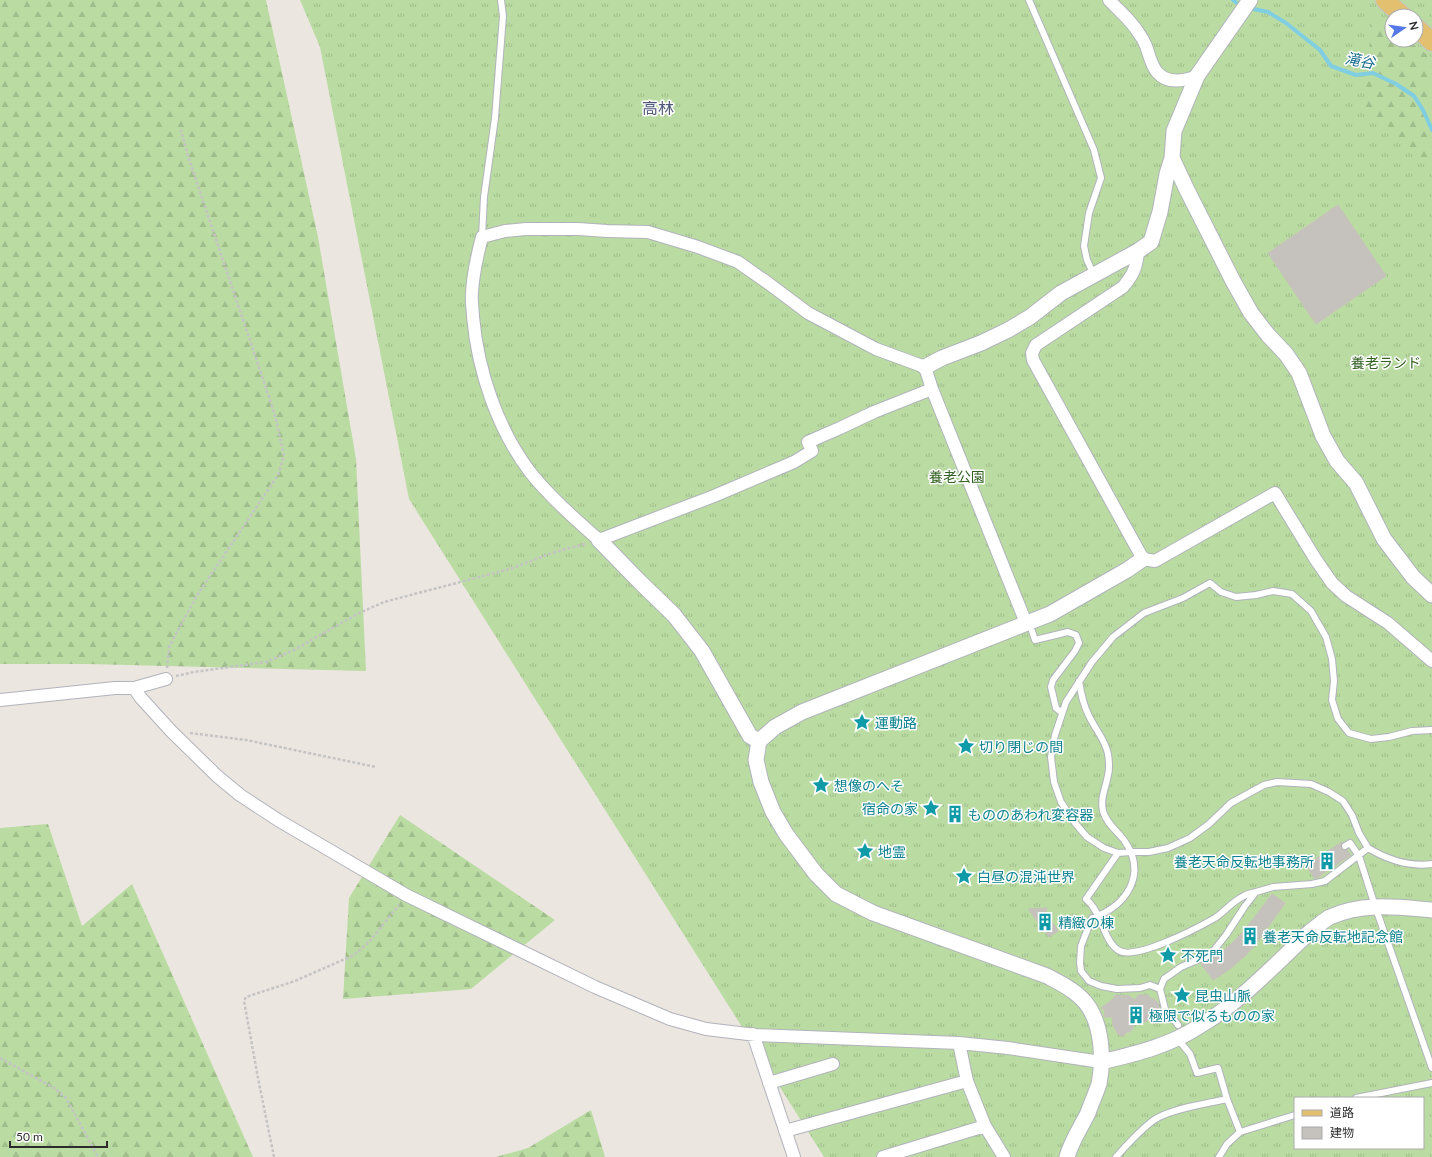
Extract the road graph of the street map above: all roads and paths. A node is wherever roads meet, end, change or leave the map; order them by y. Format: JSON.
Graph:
{"nodes":[{"id":1,"x":501,"y":0,"type":"edge"},
{"id":2,"x":1029,"y":0,"type":"edge"},
{"id":3,"x":1109,"y":0,"type":"edge"},
{"id":4,"x":1250,"y":0,"type":"edge"},
{"id":5,"x":1385,"y":0,"type":"edge"},
{"id":6,"x":1394,"y":8,"type":"edge"},
{"id":7,"x":1424,"y":34,"type":"edge"},
{"id":8,"x":1432,"y":42,"type":"edge"},
{"id":9,"x":1197,"y":76,"type":"junction"},
{"id":10,"x":181,"y":130,"type":"dead end"},
{"id":11,"x":1172,"y":158,"type":"junction"},
{"id":12,"x":482,"y":237,"type":"junction"},
{"id":13,"x":1138,"y":251,"type":"junction"},
{"id":14,"x":1094,"y":275,"type":"junction"},
{"id":15,"x":925,"y":367,"type":"junction"},
{"id":16,"x":932,"y":389,"type":"junction"},
{"id":17,"x":599,"y":540,"type":"junction"},
{"id":18,"x":1143,"y":559,"type":"junction"},
{"id":19,"x":1432,"y":595,"type":"edge"},
{"id":20,"x":1029,"y":627,"type":"junction"},
{"id":21,"x":1432,"y":662,"type":"edge"},
{"id":22,"x":166,"y":678,"type":"junction"},
{"id":23,"x":1080,"y":680,"type":"junction"},
{"id":24,"x":134,"y":688,"type":"junction"},
{"id":25,"x":0,"y":700,"type":"edge"},
{"id":26,"x":1062,"y":713,"type":"junction"},
{"id":27,"x":171,"y":730,"type":"junction"},
{"id":28,"x":1432,"y":730,"type":"edge"},
{"id":29,"x":759,"y":741,"type":"junction"},
{"id":30,"x":376,"y":767,"type":"dead end"},
{"id":31,"x":1345,"y":846,"type":"dead end"},
{"id":32,"x":1368,"y":848,"type":"junction"},
{"id":33,"x":1130,"y":852,"type":"junction"},
{"id":34,"x":1118,"y":854,"type":"junction"},
{"id":35,"x":1359,"y":856,"type":"junction"},
{"id":36,"x":1348,"y":857,"type":"dead end"},
{"id":37,"x":1432,"y":864,"type":"edge"},
{"id":38,"x":1342,"y":868,"type":"junction"},
{"id":39,"x":1256,"y":892,"type":"junction"},
{"id":40,"x":406,"y":895,"type":"junction"},
{"id":41,"x":1375,"y":906,"type":"junction"},
{"id":42,"x":1432,"y":910,"type":"edge"},
{"id":43,"x":1098,"y":916,"type":"junction"},
{"id":44,"x":1160,"y":989,"type":"junction"},
{"id":45,"x":1177,"y":1032,"type":"junction"},
{"id":46,"x":753,"y":1034,"type":"junction"},
{"id":47,"x":960,"y":1043,"type":"junction"},
{"id":48,"x":0,"y":1058,"type":"edge"},
{"id":49,"x":1101,"y":1062,"type":"junction"},
{"id":50,"x":833,"y":1064,"type":"dead end"},
{"id":51,"x":1432,"y":1068,"type":"edge"},
{"id":52,"x":967,"y":1081,"type":"junction"},
{"id":53,"x":769,"y":1083,"type":"junction"},
{"id":54,"x":1432,"y":1083,"type":"edge"},
{"id":55,"x":1361,"y":1097,"type":"edge"},
{"id":56,"x":1227,"y":1099,"type":"junction"},
{"id":57,"x":1294,"y":1115,"type":"edge"},
{"id":58,"x":985,"y":1126,"type":"junction"},
{"id":59,"x":785,"y":1131,"type":"junction"},
{"id":60,"x":1240,"y":1132,"type":"junction"},
{"id":61,"x":98,"y":1157,"type":"edge"},
{"id":62,"x":274,"y":1157,"type":"edge"},
{"id":63,"x":794,"y":1157,"type":"edge"},
{"id":64,"x":883,"y":1157,"type":"edge"},
{"id":65,"x":1004,"y":1157,"type":"edge"},
{"id":66,"x":1067,"y":1157,"type":"edge"},
{"id":67,"x":1116,"y":1157,"type":"edge"},
{"id":68,"x":1219,"y":1157,"type":"edge"}],
"edges":[{"from":1,"to":12,"type":"lane"},
{"from":2,"to":14,"type":"lane"},
{"from":3,"to":9,"type":"street"},
{"from":4,"to":9,"type":"street"},
{"from":5,"to":6,"type":"main road"},
{"from":7,"to":8,"type":"main road"},
{"from":9,"to":11,"type":"street"},
{"from":10,"to":22,"type":"path"},
{"from":11,"to":13,"type":"street"},
{"from":11,"to":19,"type":"street"},
{"from":12,"to":15,"type":"street"},
{"from":12,"to":17,"type":"street"},
{"from":13,"to":14,"type":"street"},
{"from":13,"to":18,"type":"street"},
{"from":14,"to":15,"type":"street"},
{"from":15,"to":16,"type":"street"},
{"from":16,"to":17,"type":"street"},
{"from":16,"to":20,"type":"street"},
{"from":17,"to":22,"type":"path"},
{"from":17,"to":29,"type":"street"},
{"from":18,"to":20,"type":"street"},
{"from":18,"to":21,"type":"street"},
{"from":20,"to":26,"type":"lane"},
{"from":20,"to":29,"type":"street"},
{"from":22,"to":24,"type":"street"},
{"from":23,"to":26,"type":"lane"},
{"from":23,"to":28,"type":"lane"},
{"from":23,"to":33,"type":"lane"},
{"from":24,"to":25,"type":"street"},
{"from":24,"to":27,"type":"street"},
{"from":26,"to":34,"type":"lane"},
{"from":27,"to":30,"type":"path"},
{"from":27,"to":40,"type":"street"},
{"from":29,"to":49,"type":"street"},
{"from":31,"to":35,"type":"lane"},
{"from":32,"to":33,"type":"lane"},
{"from":32,"to":35,"type":"lane"},
{"from":32,"to":37,"type":"lane"},
{"from":33,"to":34,"type":"lane"},
{"from":33,"to":43,"type":"lane"},
{"from":34,"to":43,"type":"lane"},
{"from":35,"to":38,"type":"lane"},
{"from":35,"to":41,"type":"lane"},
{"from":36,"to":38,"type":"lane"},
{"from":38,"to":39,"type":"lane"},
{"from":39,"to":43,"type":"lane"},
{"from":39,"to":44,"type":"lane"},
{"from":40,"to":46,"type":"street"},
{"from":40,"to":62,"type":"path"},
{"from":41,"to":42,"type":"street"},
{"from":41,"to":45,"type":"street"},
{"from":41,"to":51,"type":"lane"},
{"from":43,"to":44,"type":"lane"},
{"from":44,"to":45,"type":"lane"},
{"from":45,"to":49,"type":"street"},
{"from":45,"to":56,"type":"lane"},
{"from":46,"to":47,"type":"street"},
{"from":46,"to":53,"type":"street"},
{"from":47,"to":49,"type":"street"},
{"from":47,"to":52,"type":"street"},
{"from":48,"to":61,"type":"path"},
{"from":49,"to":66,"type":"street"},
{"from":50,"to":53,"type":"street"},
{"from":52,"to":58,"type":"street"},
{"from":52,"to":59,"type":"street"},
{"from":53,"to":59,"type":"street"},
{"from":54,"to":55,"type":"lane"},
{"from":56,"to":60,"type":"lane"},
{"from":56,"to":67,"type":"lane"},
{"from":57,"to":60,"type":"lane"},
{"from":58,"to":64,"type":"street"},
{"from":58,"to":65,"type":"street"},
{"from":59,"to":63,"type":"street"},
{"from":60,"to":68,"type":"lane"}]}
